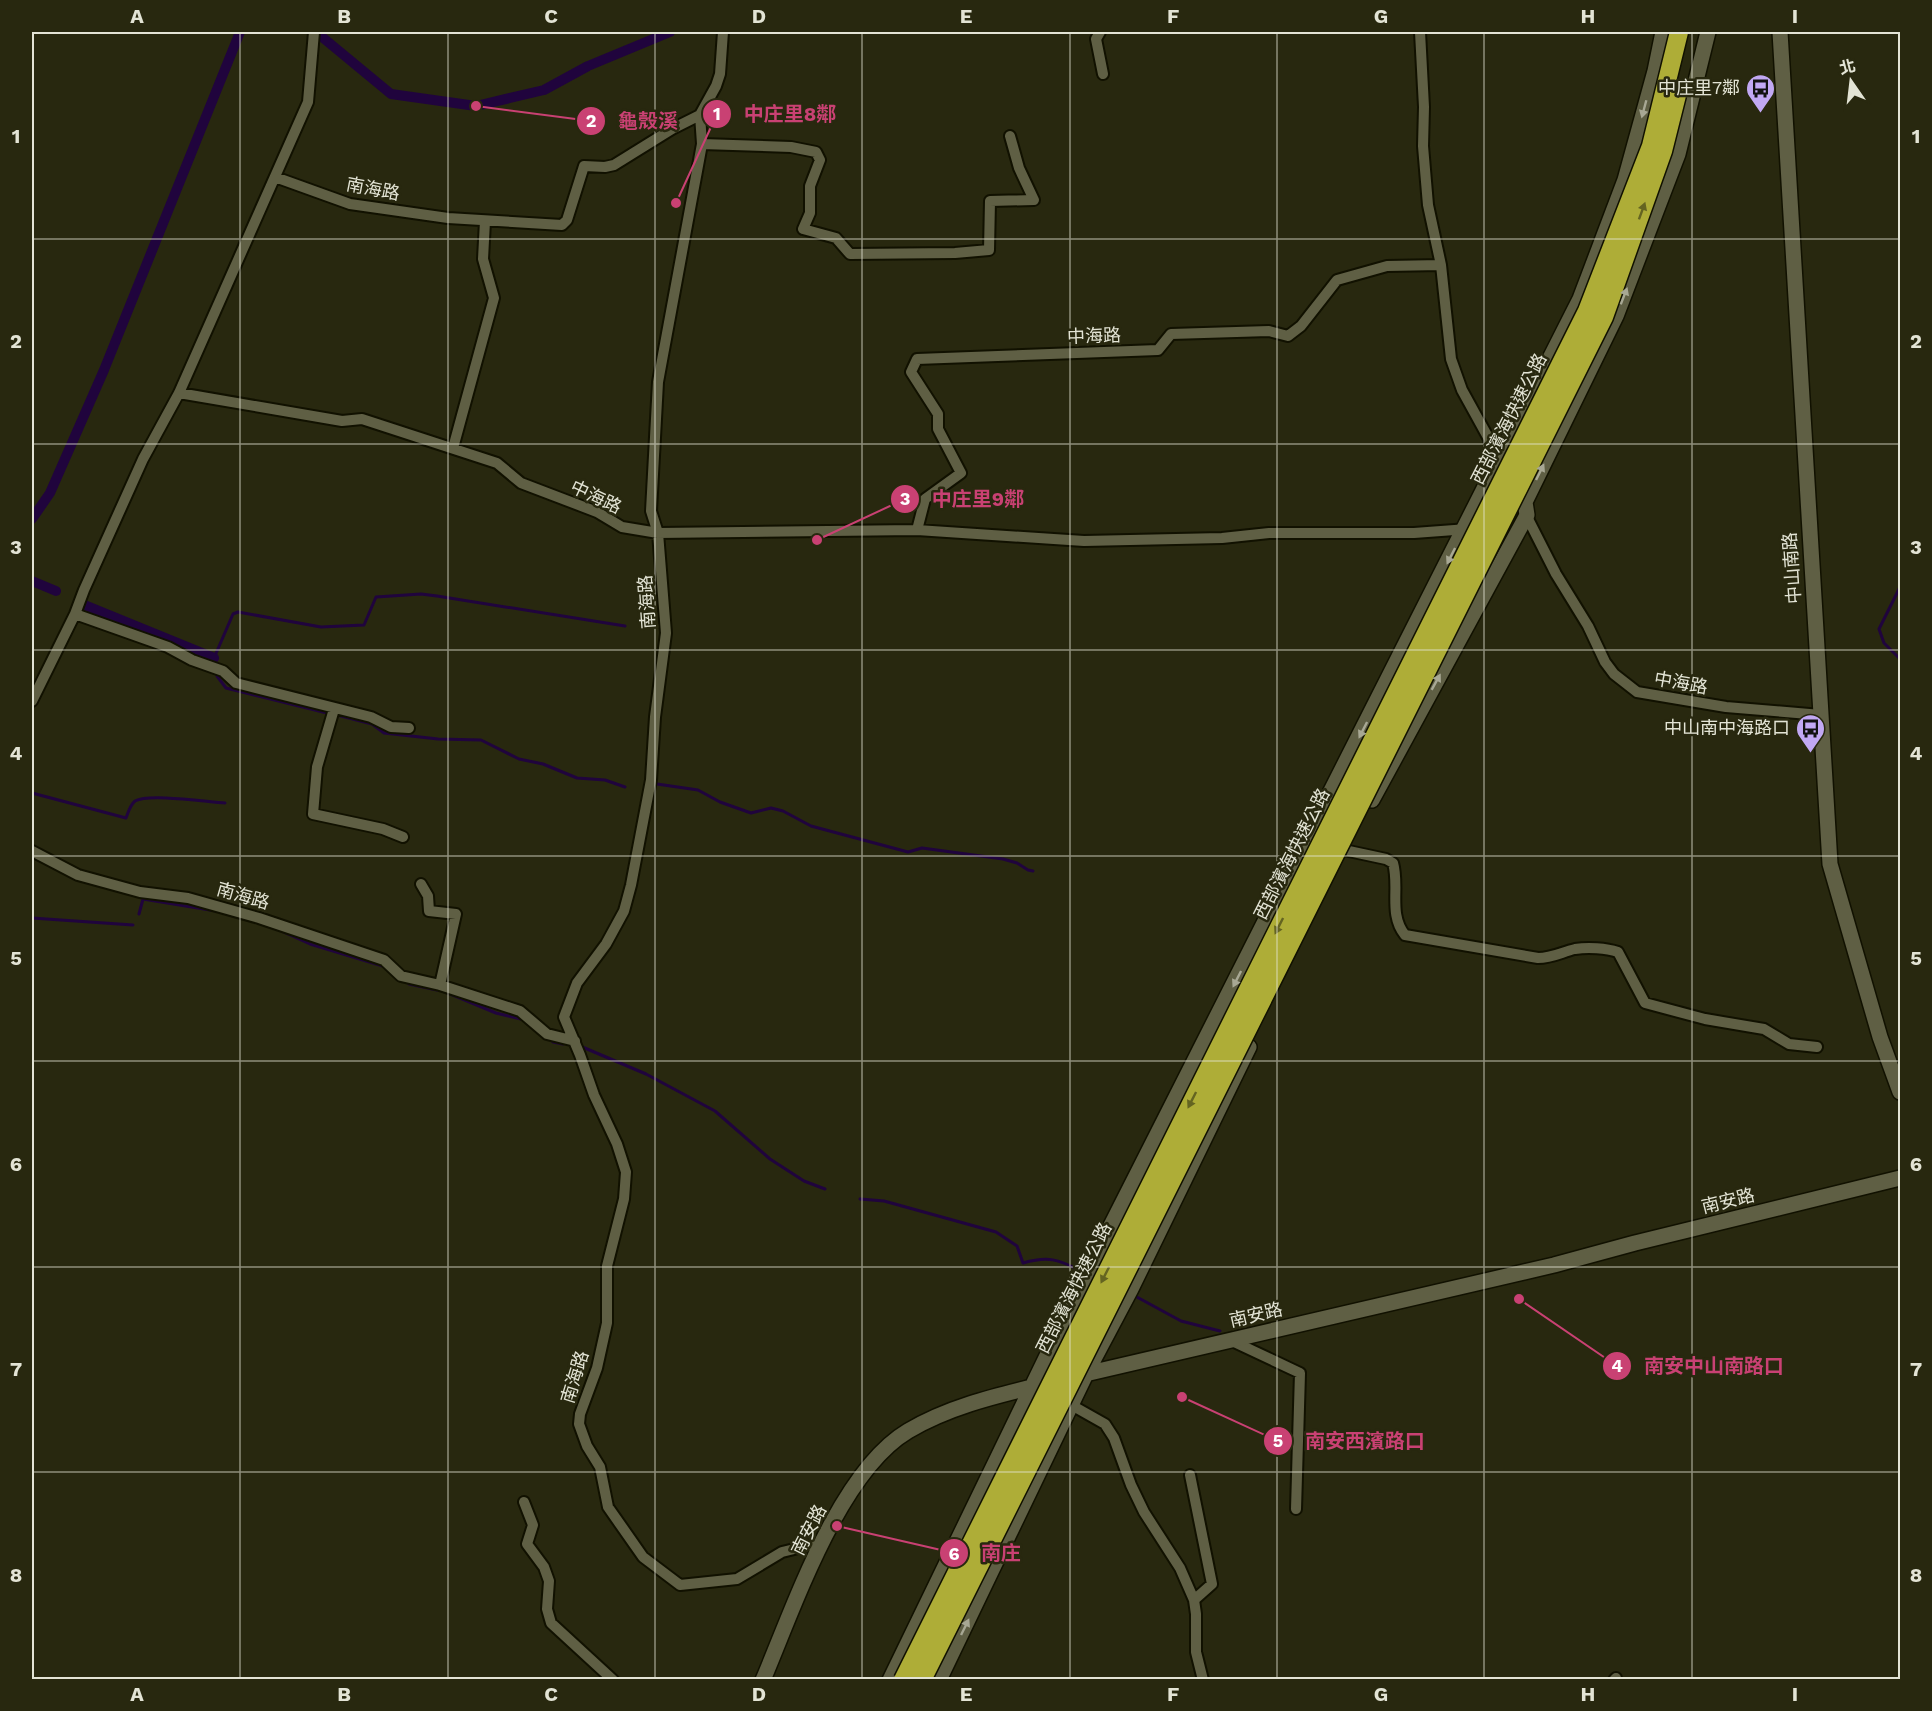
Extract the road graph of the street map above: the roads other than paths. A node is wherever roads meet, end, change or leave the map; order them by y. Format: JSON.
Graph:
{"nodes":[{"id":1,"x":314,"y":32,"type":"edge"},
{"id":2,"x":723,"y":32,"type":"edge"},
{"id":3,"x":1100,"y":32,"type":"edge"},
{"id":4,"x":1420,"y":32,"type":"edge"},
{"id":5,"x":1663,"y":32,"type":"edge"},
{"id":6,"x":1679,"y":32,"type":"edge"},
{"id":7,"x":1691,"y":32,"type":"edge"},
{"id":8,"x":1708,"y":32,"type":"edge"},
{"id":9,"x":1780,"y":32,"type":"edge"},
{"id":10,"x":1102,"y":74,"type":"dead end"},
{"id":11,"x":700,"y":114,"type":"junction"},
{"id":12,"x":1010,"y":136,"type":"dead end"},
{"id":13,"x":702,"y":144,"type":"junction"},
{"id":14,"x":275,"y":177,"type":"junction"},
{"id":15,"x":485,"y":221,"type":"junction"},
{"id":16,"x":1441,"y":265,"type":"junction"},
{"id":17,"x":179,"y":393,"type":"junction"},
{"id":18,"x":453,"y":448,"type":"junction"},
{"id":19,"x":1494,"y":472,"type":"junction"},
{"id":20,"x":1527,"y":515,"type":"junction"},
{"id":21,"x":917,"y":530,"type":"junction"},
{"id":22,"x":1464,"y":530,"type":"junction"},
{"id":23,"x":658,"y":533,"type":"junction"},
{"id":24,"x":75,"y":614,"type":"junction"},
{"id":25,"x":32,"y":701,"type":"edge"},
{"id":26,"x":333,"y":709,"type":"junction"},
{"id":27,"x":1821,"y":716,"type":"junction"},
{"id":28,"x":409,"y":728,"type":"dead end"},
{"id":29,"x":403,"y":837,"type":"dead end"},
{"id":30,"x":1344,"y":850,"type":"junction"},
{"id":31,"x":32,"y":851,"type":"edge"},
{"id":32,"x":421,"y":885,"type":"dead end"},
{"id":33,"x":441,"y":985,"type":"junction"},
{"id":34,"x":575,"y":1041,"type":"junction"},
{"id":35,"x":1817,"y":1047,"type":"dead end"},
{"id":36,"x":1900,"y":1092,"type":"edge"},
{"id":37,"x":1900,"y":1178,"type":"edge"},
{"id":38,"x":1232,"y":1341,"type":"junction"},
{"id":39,"x":1086,"y":1374,"type":"junction"},
{"id":40,"x":1034,"y":1387,"type":"junction"},
{"id":41,"x":1071,"y":1405,"type":"junction"},
{"id":42,"x":1190,"y":1475,"type":"dead end"},
{"id":43,"x":524,"y":1502,"type":"dead end"},
{"id":44,"x":1296,"y":1509,"type":"dead end"},
{"id":45,"x":823,"y":1542,"type":"junction"},
{"id":46,"x":1194,"y":1600,"type":"junction"},
{"id":47,"x":613,"y":1680,"type":"edge"},
{"id":48,"x":763,"y":1680,"type":"edge"},
{"id":49,"x":890,"y":1680,"type":"edge"},
{"id":50,"x":903,"y":1680,"type":"edge"},
{"id":51,"x":922,"y":1680,"type":"edge"},
{"id":52,"x":939,"y":1680,"type":"edge"},
{"id":53,"x":1203,"y":1680,"type":"edge"}],
"edges":[{"from":1,"to":14,"type":"street"},
{"from":2,"to":11,"type":"street"},
{"from":3,"to":10,"type":"street"},
{"from":4,"to":16,"type":"street","name":"中海路"},
{"from":5,"to":19,"type":"street","one_way":true},
{"from":6,"to":50,"type":"highway","name":"西部濱海快速公路","one_way":true,"bridge":true},
{"from":51,"to":7,"type":"highway","one_way":true,"bridge":true},
{"from":20,"to":8,"type":"street","one_way":true},
{"from":9,"to":27,"type":"street","name":"中山南路"},
{"from":11,"to":13,"type":"street","name":"南海路"},
{"from":11,"to":15,"type":"street","name":"南海路"},
{"from":12,"to":13,"type":"street"},
{"from":13,"to":23,"type":"street","name":"南海路"},
{"from":14,"to":15,"type":"street","name":"南海路"},
{"from":14,"to":17,"type":"street"},
{"from":15,"to":18,"type":"street"},
{"from":16,"to":19,"type":"street","name":"中海路"},
{"from":16,"to":21,"type":"street","name":"中海路"},
{"from":17,"to":18,"type":"street","name":"中海路"},
{"from":17,"to":24,"type":"street"},
{"from":18,"to":23,"type":"street","name":"中海路"},
{"from":19,"to":20,"type":"street","name":"中海路"},
{"from":19,"to":22,"type":"street"},
{"from":20,"to":22,"type":"street","name":"中海路"},
{"from":20,"to":27,"type":"street","name":"中海路"},
{"from":30,"to":20,"type":"street","one_way":true},
{"from":21,"to":22,"type":"street","name":"中海路"},
{"from":21,"to":23,"type":"street","name":"中海路"},
{"from":22,"to":40,"type":"street","one_way":true},
{"from":23,"to":34,"type":"street","name":"南海路"},
{"from":24,"to":25,"type":"street"},
{"from":24,"to":26,"type":"street"},
{"from":26,"to":28,"type":"street"},
{"from":26,"to":29,"type":"street"},
{"from":27,"to":36,"type":"street","name":"中山南路"},
{"from":30,"to":35,"type":"street"},
{"from":30,"to":39,"type":"street"},
{"from":31,"to":33,"type":"street","name":"南海路"},
{"from":32,"to":33,"type":"street"},
{"from":33,"to":34,"type":"street","name":"南海路"},
{"from":34,"to":45,"type":"street","name":"南海路"},
{"from":37,"to":38,"type":"street","name":"南安路"},
{"from":38,"to":39,"type":"street","name":"南安路"},
{"from":38,"to":44,"type":"street"},
{"from":39,"to":40,"type":"street","name":"南安路"},
{"from":39,"to":41,"type":"street"},
{"from":40,"to":41,"type":"street"},
{"from":40,"to":45,"type":"street","name":"南安路"},
{"from":40,"to":49,"type":"street"},
{"from":41,"to":46,"type":"street"},
{"from":52,"to":41,"type":"street","one_way":true},
{"from":42,"to":46,"type":"street"},
{"from":43,"to":47,"type":"street"},
{"from":45,"to":48,"type":"street","name":"南安路"},
{"from":46,"to":53,"type":"street"}]}
